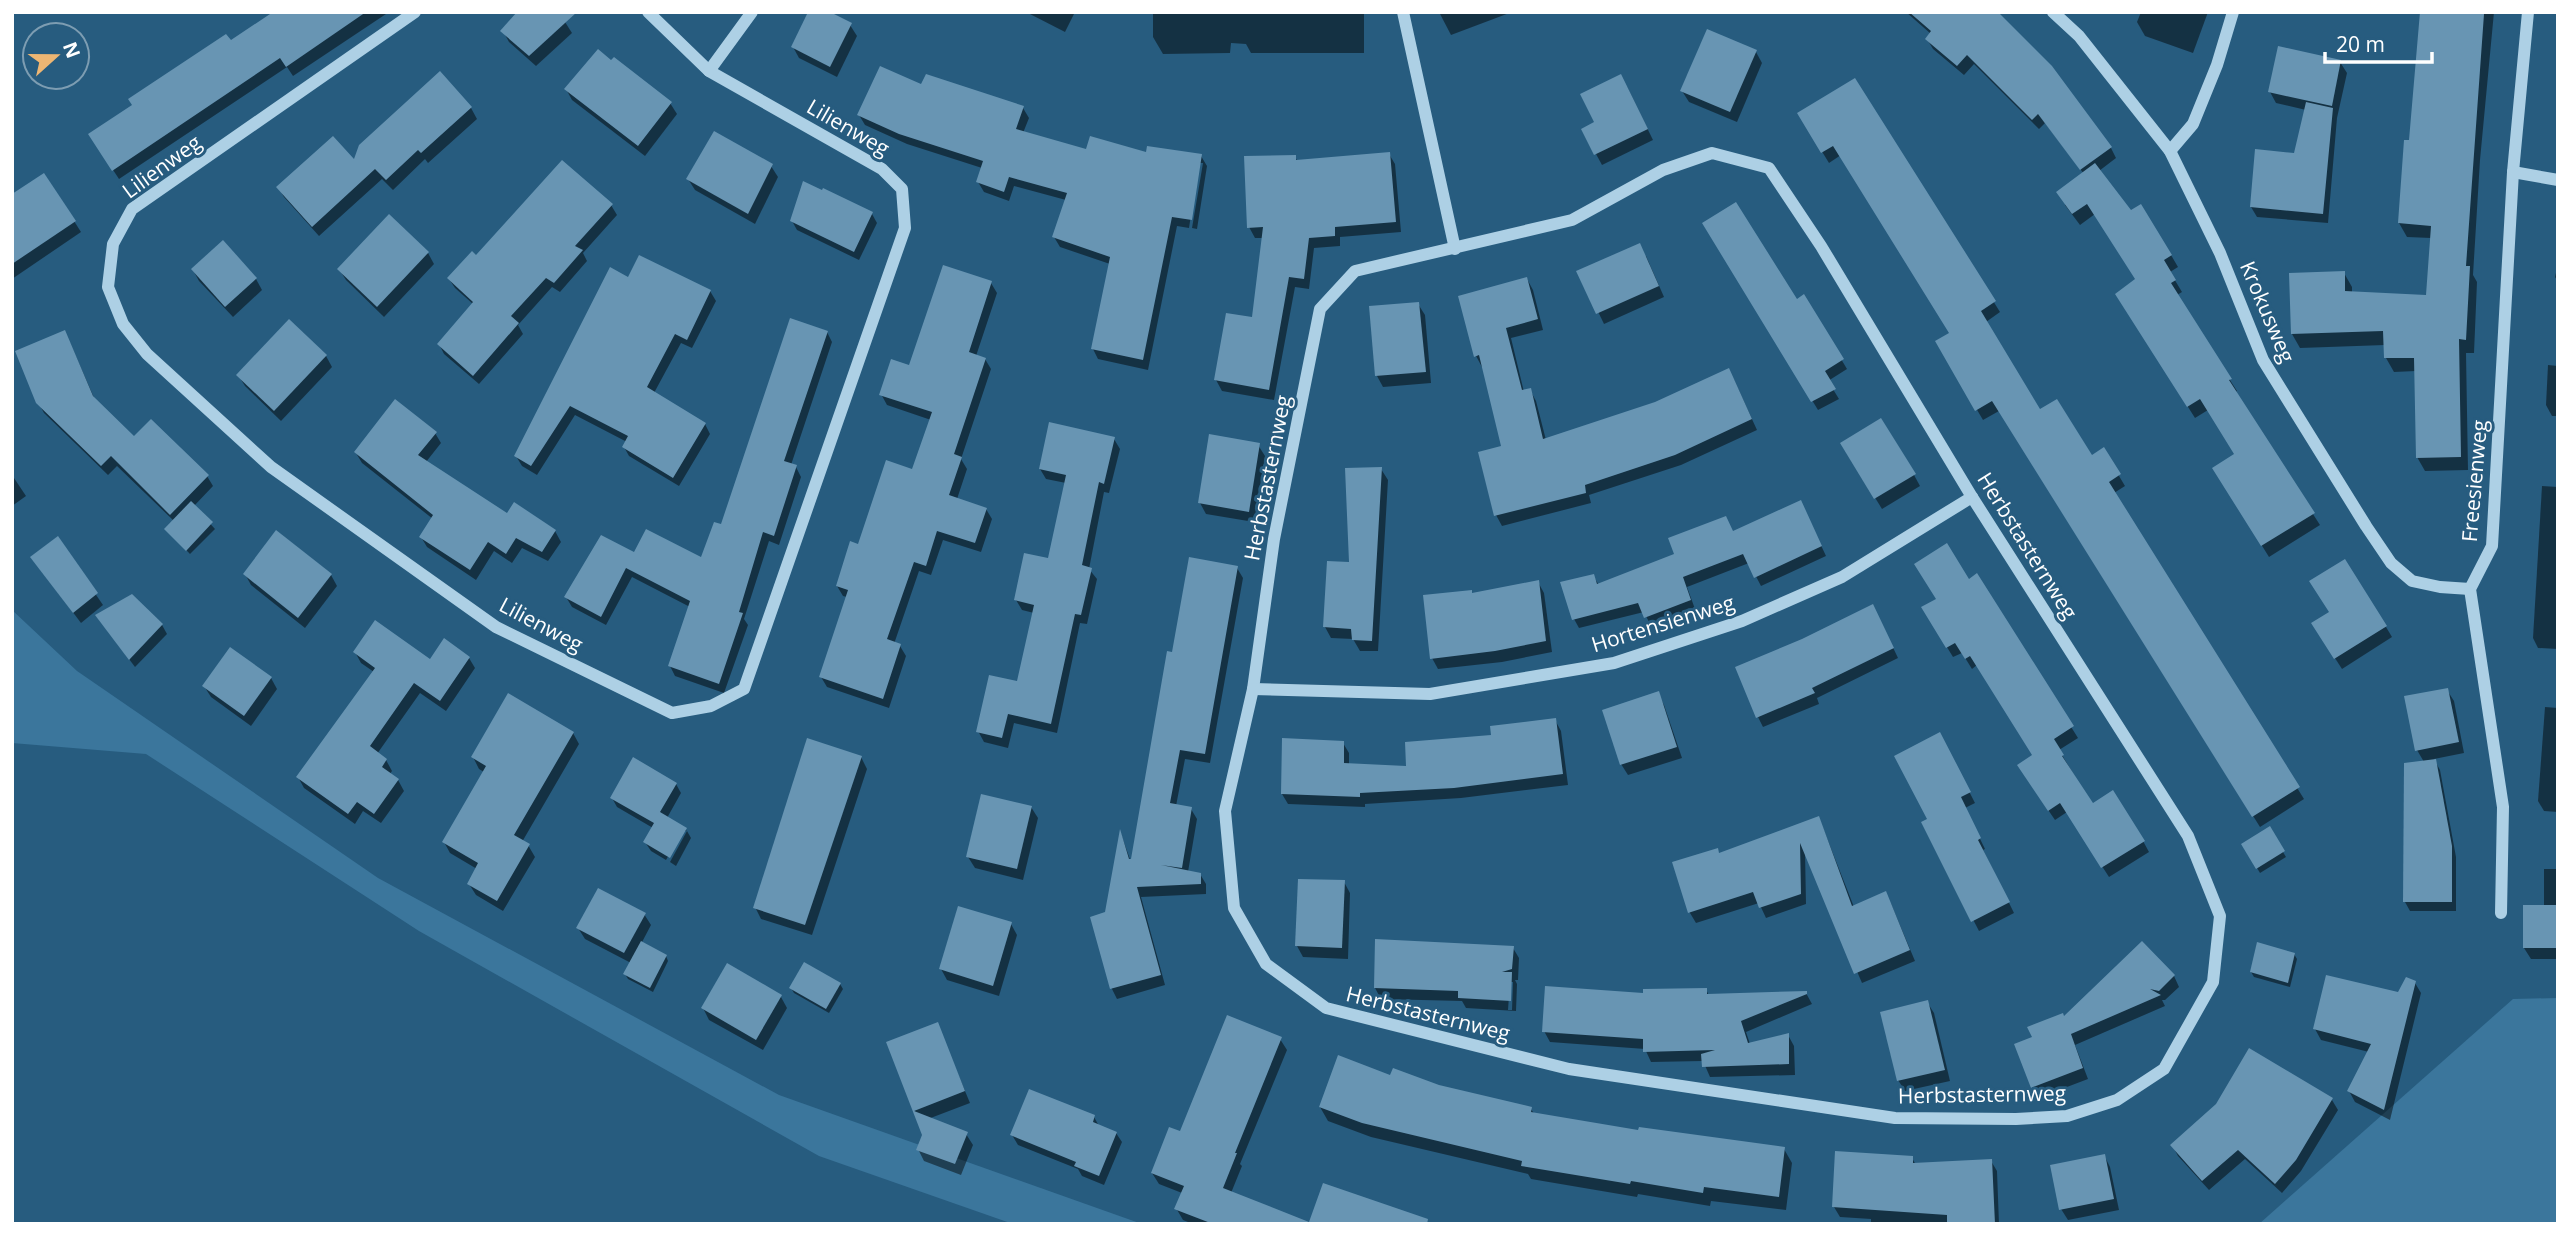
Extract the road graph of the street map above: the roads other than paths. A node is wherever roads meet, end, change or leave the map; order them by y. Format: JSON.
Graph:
{"nodes":[{"id":1,"x":415,"y":12,"type":"edge"},
{"id":2,"x":648,"y":12,"type":"edge"},
{"id":3,"x":752,"y":12,"type":"edge"},
{"id":4,"x":1403,"y":12,"type":"edge"},
{"id":5,"x":2053,"y":12,"type":"edge"},
{"id":6,"x":2233,"y":12,"type":"edge"},
{"id":7,"x":2528,"y":12,"type":"edge"},
{"id":8,"x":709,"y":71,"type":"junction"},
{"id":9,"x":2170,"y":151,"type":"junction"},
{"id":10,"x":2513,"y":172,"type":"junction"},
{"id":11,"x":2558,"y":180,"type":"edge"},
{"id":12,"x":1455,"y":249,"type":"junction"},
{"id":13,"x":1972,"y":497,"type":"junction"},
{"id":14,"x":2470,"y":589,"type":"junction"},
{"id":15,"x":1253,"y":689,"type":"junction"},
{"id":16,"x":2501,"y":913,"type":"dead end"}],
"edges":[{"from":1,"to":8,"type":"street","name":"Lilienweg"},
{"from":2,"to":8,"type":"street","name":"Lilienweg"},
{"from":3,"to":8,"type":"street"},
{"from":4,"to":12,"type":"street"},
{"from":5,"to":9,"type":"street","name":"Krokusweg"},
{"from":6,"to":9,"type":"street"},
{"from":7,"to":10,"type":"street","name":"Freesienweg"},
{"from":9,"to":14,"type":"street","name":"Krokusweg"},
{"from":10,"to":11,"type":"street"},
{"from":10,"to":14,"type":"street","name":"Freesienweg"},
{"from":12,"to":13,"type":"street","name":"Herbstasternweg"},
{"from":12,"to":15,"type":"street","name":"Herbstasternweg"},
{"from":13,"to":15,"type":"street","name":"Hortensienweg"},
{"from":13,"to":15,"type":"street","name":"Herbstasternweg"},
{"from":14,"to":16,"type":"street"}]}
